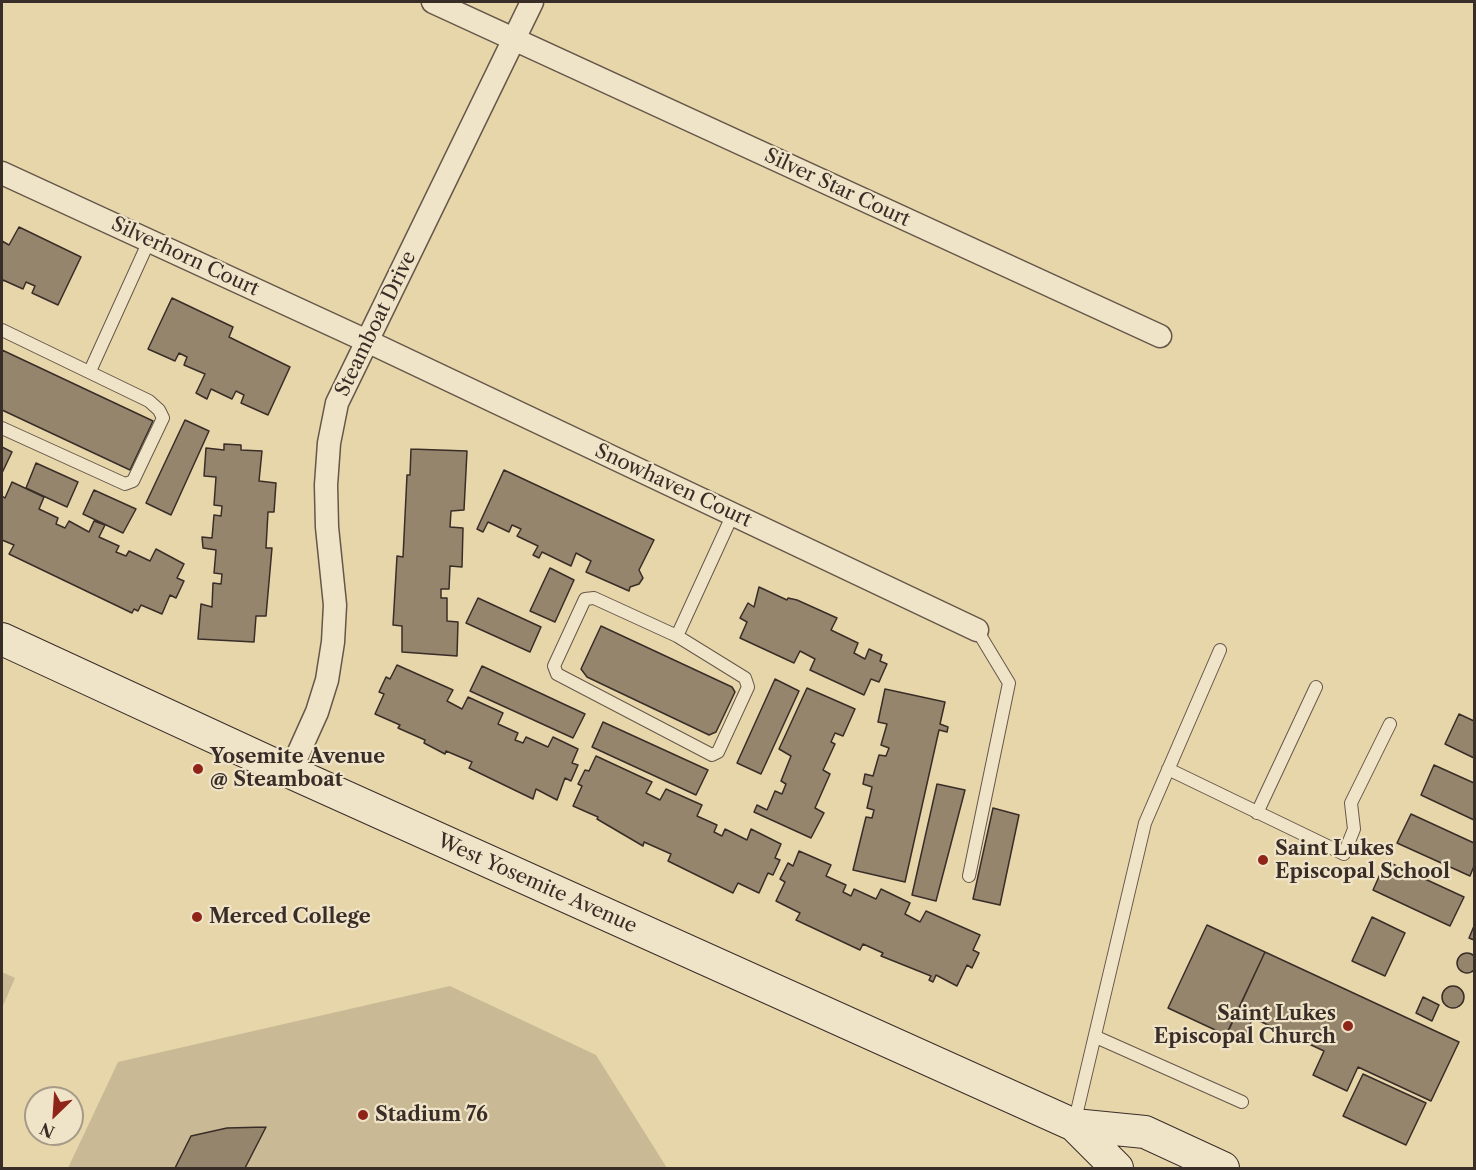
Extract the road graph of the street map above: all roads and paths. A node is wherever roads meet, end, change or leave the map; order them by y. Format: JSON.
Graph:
{"nodes":[{"id":1,"x":433,"y":2,"type":"edge"},
{"id":2,"x":532,"y":2,"type":"edge"},
{"id":3,"x":514,"y":39,"type":"junction"},
{"id":4,"x":2,"y":173,"type":"edge"},
{"id":5,"x":149,"y":241,"type":"junction"},
{"id":6,"x":2,"y":330,"type":"edge"},
{"id":7,"x":1160,"y":336,"type":"dead end"},
{"id":8,"x":369,"y":342,"type":"junction"},
{"id":9,"x":90,"y":371,"type":"junction"},
{"id":10,"x":2,"y":428,"type":"edge"},
{"id":11,"x":733,"y":514,"type":"junction"},
{"id":12,"x":977,"y":630,"type":"joint"},
{"id":13,"x":677,"y":636,"type":"junction"},
{"id":14,"x":2,"y":639,"type":"edge"},
{"id":15,"x":1220,"y":650,"type":"dead end"},
{"id":16,"x":1316,"y":687,"type":"dead end"},
{"id":17,"x":1390,"y":724,"type":"dead end"},
{"id":18,"x":1168,"y":769,"type":"junction"},
{"id":19,"x":290,"y":772,"type":"junction"},
{"id":20,"x":1257,"y":813,"type":"junction"},
{"id":21,"x":969,"y":876,"type":"dead end"},
{"id":22,"x":1096,"y":1037,"type":"junction"},
{"id":23,"x":1242,"y":1102,"type":"dead end"},
{"id":24,"x":1074,"y":1125,"type":"junction"},
{"id":25,"x":1118,"y":1168,"type":"edge"},
{"id":26,"x":1223,"y":1168,"type":"edge"}],
"edges":[{"from":1,"to":3,"type":"street","name":"Silver Star Court"},
{"from":2,"to":3,"type":"street","name":"Steamboat Drive"},
{"from":3,"to":7,"type":"street","name":"Silver Star Court"},
{"from":3,"to":8,"type":"street","name":"Steamboat Drive"},
{"from":4,"to":5,"type":"street","name":"Silverhorn Court"},
{"from":5,"to":8,"type":"street","name":"Silverhorn Court"},
{"from":5,"to":9,"type":"lane"},
{"from":6,"to":9,"type":"lane"},
{"from":8,"to":11,"type":"street","name":"Snowhaven Court"},
{"from":8,"to":19,"type":"street","name":"Steamboat Drive"},
{"from":9,"to":10,"type":"lane"},
{"from":11,"to":12,"type":"street","name":"Snowhaven Court"},
{"from":11,"to":13,"type":"lane"},
{"from":12,"to":21,"type":"lane"},
{"from":13,"to":13,"type":"lane"},
{"from":14,"to":19,"type":"main road","name":"West Yosemite Avenue"},
{"from":15,"to":18,"type":"lane"},
{"from":16,"to":20,"type":"lane"},
{"from":17,"to":20,"type":"lane"},
{"from":18,"to":20,"type":"lane"},
{"from":18,"to":22,"type":"lane"},
{"from":19,"to":24,"type":"main road","name":"West Yosemite Avenue"},
{"from":22,"to":23,"type":"lane"},
{"from":22,"to":24,"type":"lane"},
{"from":24,"to":25,"type":"main road","name":"West Yosemite Avenue"},
{"from":24,"to":26,"type":"main road","name":"West Yosemite Avenue"}]}
